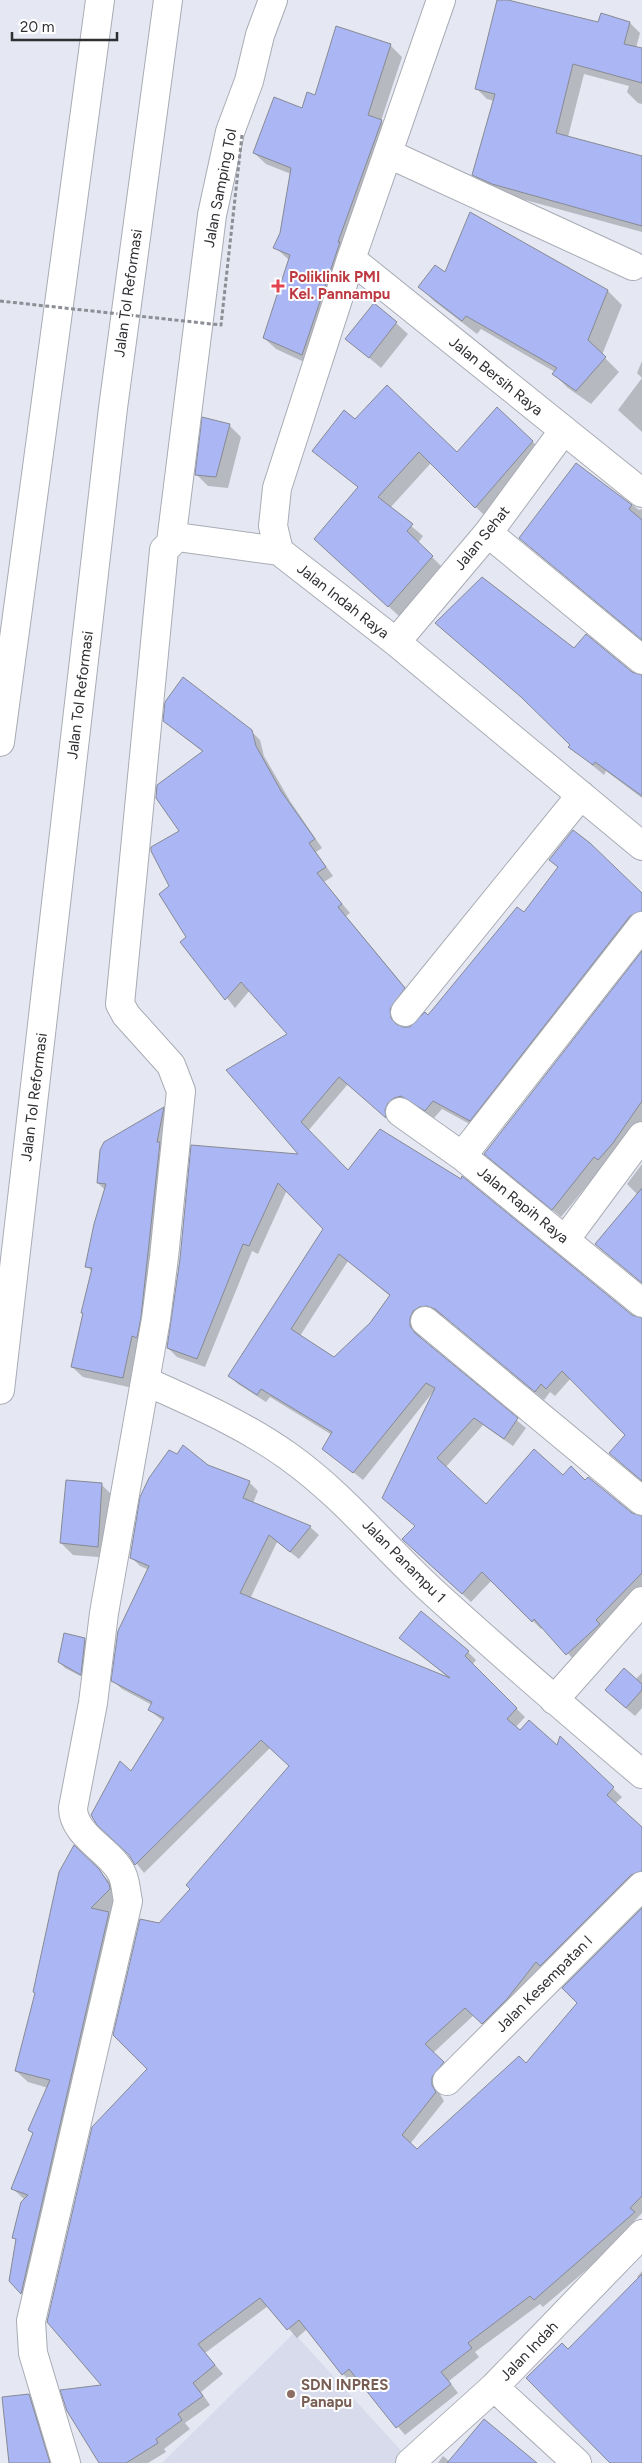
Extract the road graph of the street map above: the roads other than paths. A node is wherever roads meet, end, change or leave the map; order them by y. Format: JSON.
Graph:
{"nodes":[{"id":1,"x":85,"y":0,"type":"edge"},
{"id":2,"x":100,"y":0,"type":"edge"},
{"id":3,"x":168,"y":0,"type":"edge"},
{"id":4,"x":273,"y":0,"type":"edge"},
{"id":5,"x":441,"y":0,"type":"edge"},
{"id":6,"x":389,"y":154,"type":"junction"},
{"id":7,"x":351,"y":258,"type":"junction"},
{"id":8,"x":633,"y":266,"type":"dead end"},
{"id":9,"x":47,"y":394,"type":"junction"},
{"id":10,"x":564,"y":430,"type":"junction"},
{"id":11,"x":642,"y":493,"type":"edge"},
{"id":12,"x":488,"y":533,"type":"junction"},
{"id":13,"x":171,"y":542,"type":"junction"},
{"id":14,"x":279,"y":551,"type":"junction"},
{"id":15,"x":396,"y":642,"type":"junction"},
{"id":16,"x":642,"y":660,"type":"edge"},
{"id":17,"x":0,"y":742,"type":"edge"},
{"id":18,"x":581,"y":796,"type":"junction"},
{"id":19,"x":642,"y":846,"type":"edge"},
{"id":20,"x":642,"y":926,"type":"edge"},
{"id":21,"x":406,"y":1012,"type":"dead end"},
{"id":22,"x":400,"y":1112,"type":"dead end"},
{"id":23,"x":642,"y":1136,"type":"edge"},
{"id":24,"x":462,"y":1156,"type":"junction"},
{"id":25,"x":564,"y":1240,"type":"junction"},
{"id":26,"x":642,"y":1303,"type":"edge"},
{"id":27,"x":425,"y":1320,"type":"dead end"},
{"id":28,"x":145,"y":1380,"type":"junction"},
{"id":29,"x":0,"y":1390,"type":"edge"},
{"id":30,"x":642,"y":1501,"type":"edge"},
{"id":31,"x":642,"y":1601,"type":"edge"},
{"id":32,"x":554,"y":1700,"type":"junction"},
{"id":33,"x":642,"y":1774,"type":"edge"},
{"id":34,"x":642,"y":1886,"type":"edge"},
{"id":35,"x":447,"y":2081,"type":"dead end"},
{"id":36,"x":642,"y":2234,"type":"edge"},
{"id":37,"x":494,"y":2387,"type":"junction"},
{"id":38,"x":66,"y":2463,"type":"edge"},
{"id":39,"x":410,"y":2463,"type":"edge"},
{"id":40,"x":577,"y":2463,"type":"edge"}],
"edges":[{"from":1,"to":9,"type":"main road"},
{"from":2,"to":9,"type":"main road"},
{"from":3,"to":29,"type":"main road","name":"Jalan Tol Reformasi"},
{"from":4,"to":13,"type":"main road","name":"Jalan Samping Tol"},
{"from":5,"to":6,"type":"main road"},
{"from":6,"to":7,"type":"main road"},
{"from":6,"to":8,"type":"main road"},
{"from":7,"to":10,"type":"main road","name":"Jalan Bersih Raya"},
{"from":7,"to":14,"type":"main road"},
{"from":9,"to":17,"type":"main road"},
{"from":10,"to":11,"type":"main road","name":"Jalan Bersih Raya"},
{"from":10,"to":12,"type":"main road","name":"Jalan Sehat"},
{"from":12,"to":15,"type":"main road","name":"Jalan Sehat"},
{"from":12,"to":16,"type":"main road"},
{"from":13,"to":14,"type":"main road"},
{"from":13,"to":28,"type":"main road","name":"Jalan Samping Tol"},
{"from":14,"to":15,"type":"main road","name":"Jalan Indah Raya"},
{"from":15,"to":18,"type":"main road","name":"Jalan Indah Raya"},
{"from":18,"to":19,"type":"main road","name":"Jalan Indah Raya"},
{"from":18,"to":21,"type":"main road"},
{"from":20,"to":24,"type":"main road"},
{"from":22,"to":24,"type":"main road","name":"Jalan Rapih Raya"},
{"from":23,"to":25,"type":"main road"},
{"from":24,"to":25,"type":"main road","name":"Jalan Rapih Raya"},
{"from":25,"to":26,"type":"main road","name":"Jalan Rapih Raya"},
{"from":27,"to":30,"type":"main road"},
{"from":28,"to":32,"type":"main road","name":"Jalan Panampu 1"},
{"from":28,"to":38,"type":"main road","name":"Jalan Samping Tol"},
{"from":31,"to":32,"type":"main road"},
{"from":32,"to":33,"type":"main road","name":"Jalan Panampu 1"},
{"from":34,"to":35,"type":"main road","name":"Jalan Kesempatan l"},
{"from":36,"to":37,"type":"main road","name":"Jalan Indah"},
{"from":37,"to":39,"type":"main road","name":"Jalan Indah"},
{"from":37,"to":40,"type":"main road"}]}
